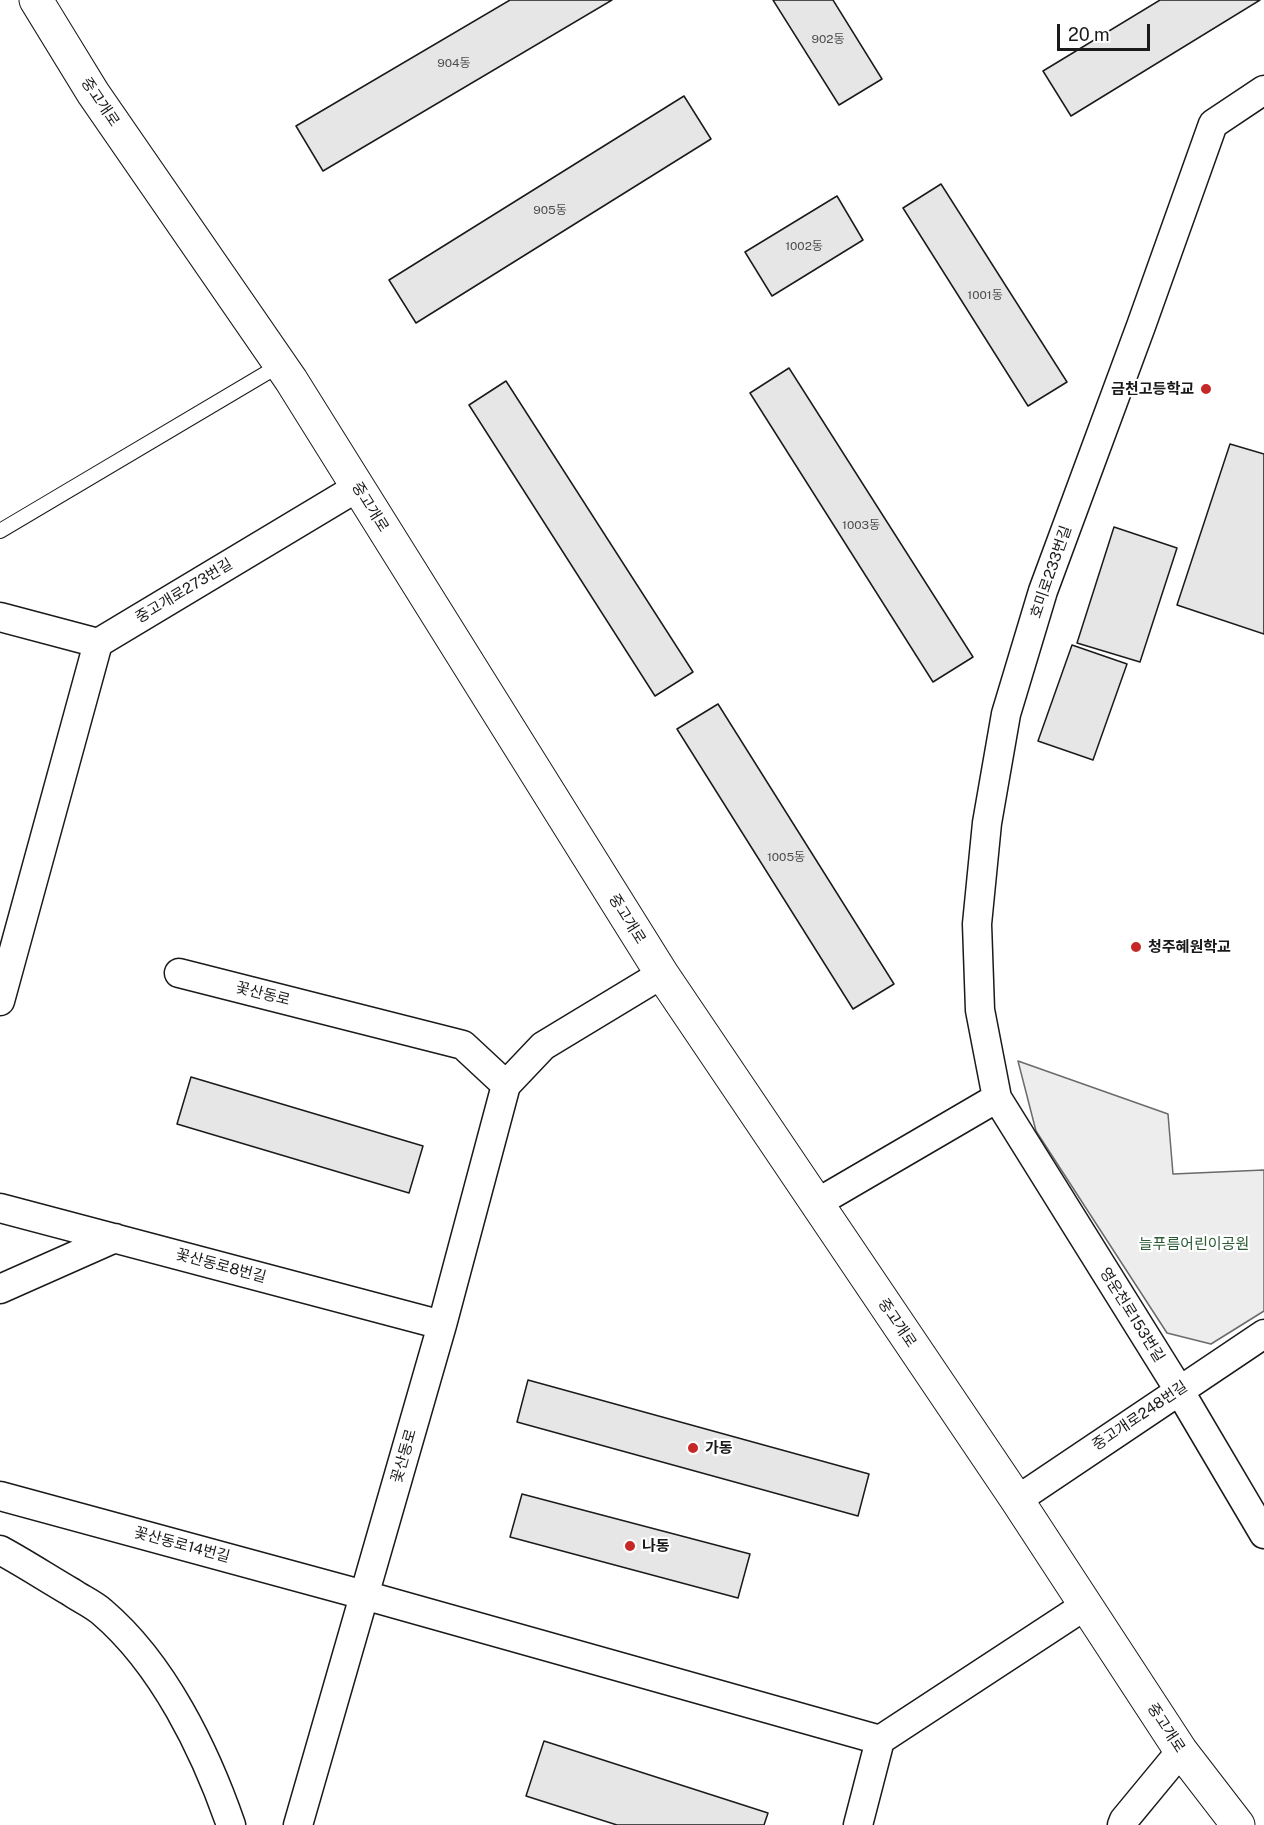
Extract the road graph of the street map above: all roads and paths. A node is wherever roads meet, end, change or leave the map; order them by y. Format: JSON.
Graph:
{"nodes":[{"id":1,"x":36,"y":0,"type":"edge"},
{"id":2,"x":1264,"y":90,"type":"edge"},
{"id":3,"x":280,"y":365,"type":"junction"},
{"id":4,"x":357,"y":487,"type":"junction"},
{"id":5,"x":0,"y":531,"type":"edge"},
{"id":6,"x":0,"y":617,"type":"edge"},
{"id":7,"x":98,"y":643,"type":"junction"},
{"id":8,"x":179,"y":973,"type":"dead end"},
{"id":9,"x":662,"y":974,"type":"junction"},
{"id":10,"x":0,"y":1001,"type":"edge"},
{"id":11,"x":506,"y":1085,"type":"junction"},
{"id":12,"x":997,"y":1098,"type":"junction"},
{"id":13,"x":817,"y":1203,"type":"junction"},
{"id":14,"x":0,"y":1208,"type":"edge"},
{"id":15,"x":115,"y":1238,"type":"junction"},
{"id":16,"x":0,"y":1289,"type":"edge"},
{"id":17,"x":442,"y":1325,"type":"junction"},
{"id":18,"x":1264,"y":1334,"type":"edge"},
{"id":19,"x":1179,"y":1390,"type":"junction"},
{"id":20,"x":0,"y":1496,"type":"edge"},
{"id":21,"x":1017,"y":1500,"type":"junction"},
{"id":22,"x":1264,"y":1534,"type":"edge"},
{"id":23,"x":0,"y":1550,"type":"edge"},
{"id":24,"x":364,"y":1595,"type":"junction"},
{"id":25,"x":1086,"y":1605,"type":"junction"},
{"id":26,"x":880,"y":1740,"type":"junction"},
{"id":27,"x":1181,"y":1751,"type":"junction"},
{"id":28,"x":231,"y":1825,"type":"edge"},
{"id":29,"x":298,"y":1825,"type":"edge"},
{"id":30,"x":858,"y":1825,"type":"edge"},
{"id":31,"x":1122,"y":1825,"type":"edge"},
{"id":32,"x":1238,"y":1825,"type":"edge"}],
"edges":[{"from":1,"to":3,"type":"street","name":"중고개로"},
{"from":2,"to":12,"type":"street","name":"호미로233번길"},
{"from":3,"to":4,"type":"street","name":"중고개로"},
{"from":3,"to":5,"type":"lane"},
{"from":4,"to":7,"type":"street","name":"중고개로273번길"},
{"from":4,"to":9,"type":"street","name":"중고개로"},
{"from":6,"to":7,"type":"street"},
{"from":7,"to":10,"type":"street"},
{"from":8,"to":11,"type":"street","name":"꽃산동로"},
{"from":9,"to":11,"type":"street","name":"꽃산동로"},
{"from":9,"to":13,"type":"street","name":"중고개로"},
{"from":11,"to":17,"type":"street","name":"꽃산동로"},
{"from":12,"to":13,"type":"street"},
{"from":12,"to":19,"type":"street","name":"영운천로153번길"},
{"from":13,"to":21,"type":"street","name":"중고개로"},
{"from":14,"to":15,"type":"street","name":"꽃산동로8번길"},
{"from":15,"to":16,"type":"street"},
{"from":15,"to":17,"type":"street","name":"꽃산동로8번길"},
{"from":17,"to":24,"type":"street","name":"꽃산동로"},
{"from":18,"to":19,"type":"street","name":"중고개로248번길"},
{"from":19,"to":21,"type":"street","name":"중고개로248번길"},
{"from":19,"to":22,"type":"street","name":"영운천로153번길"},
{"from":20,"to":24,"type":"street","name":"꽃산동로14번길"},
{"from":21,"to":25,"type":"street","name":"중고개로"},
{"from":23,"to":28,"type":"street"},
{"from":24,"to":26,"type":"street","name":"꽃산동로14번길"},
{"from":24,"to":29,"type":"street","name":"꽃산동로"},
{"from":25,"to":26,"type":"street"},
{"from":25,"to":27,"type":"street","name":"중고개로"},
{"from":26,"to":30,"type":"street"},
{"from":27,"to":31,"type":"street"},
{"from":27,"to":32,"type":"street","name":"중고개로"}]}
